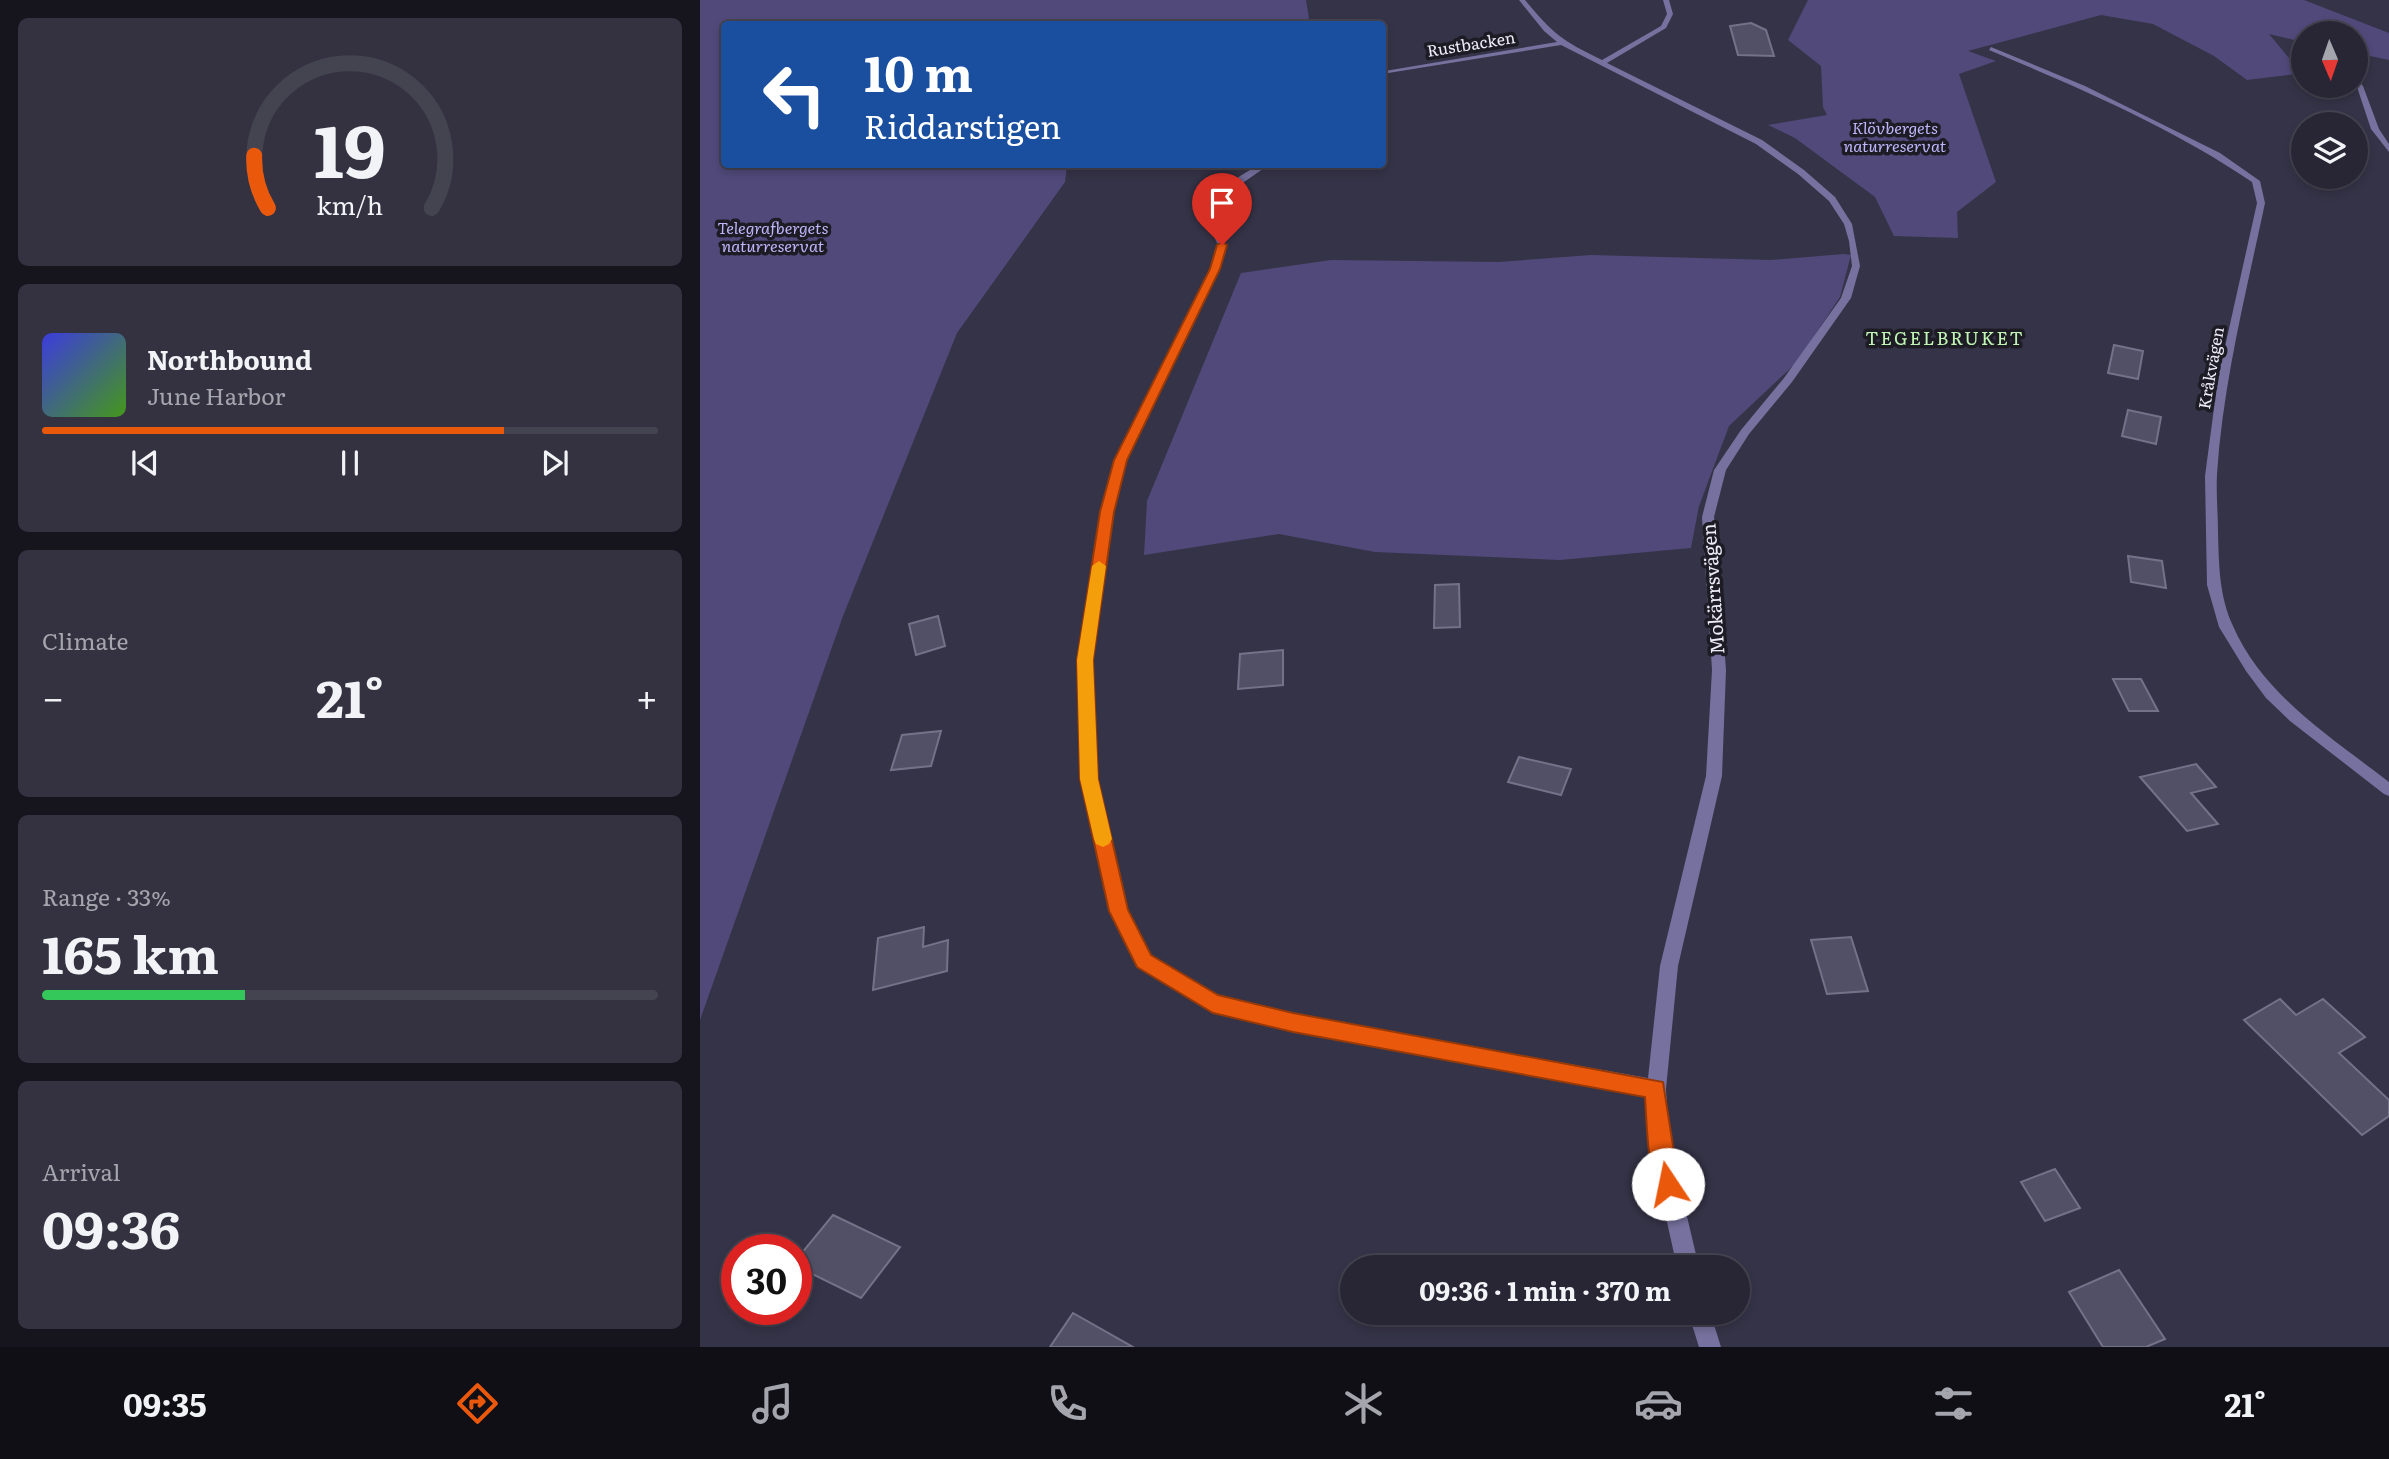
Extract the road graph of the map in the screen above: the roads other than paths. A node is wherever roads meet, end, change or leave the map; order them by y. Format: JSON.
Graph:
{"nodes":[{"id":1,"x":1522,"y":0,"type":"edge"},
{"id":2,"x":1666,"y":0,"type":"edge"},
{"id":3,"x":1562,"y":44,"type":"junction"},
{"id":4,"x":1991,"y":48,"type":"dead end"},
{"id":5,"x":1602,"y":63,"type":"junction"},
{"id":6,"x":1386,"y":73,"type":"edge"},
{"id":7,"x":2364,"y":98,"type":"edge"},
{"id":8,"x":2389,"y":150,"type":"edge"},
{"id":9,"x":1261,"y":168,"type":"edge"},
{"id":10,"x":2389,"y":790,"type":"edge"},
{"id":11,"x":1656,"y":1089,"type":"junction"},
{"id":12,"x":1685,"y":1255,"type":"edge"},
{"id":13,"x":1703,"y":1325,"type":"edge"},
{"id":14,"x":1710,"y":1347,"type":"edge"}],
"edges":[{"from":1,"to":3,"type":"street","name":"Mokärrsvägen"},
{"from":2,"to":5,"type":"street"},
{"from":3,"to":5,"type":"street","name":"Mokärrsvägen"},
{"from":3,"to":6,"type":"street","name":"Rustbacken"},
{"from":4,"to":10,"type":"street","name":"Kråkvägen"},
{"from":5,"to":11,"type":"street","name":"Mokärrsvägen"},
{"from":7,"to":8,"type":"street"},
{"from":9,"to":11,"type":"street"},
{"from":11,"to":12,"type":"street","name":"Mokärrsvägen"},
{"from":13,"to":14,"type":"street"}]}
